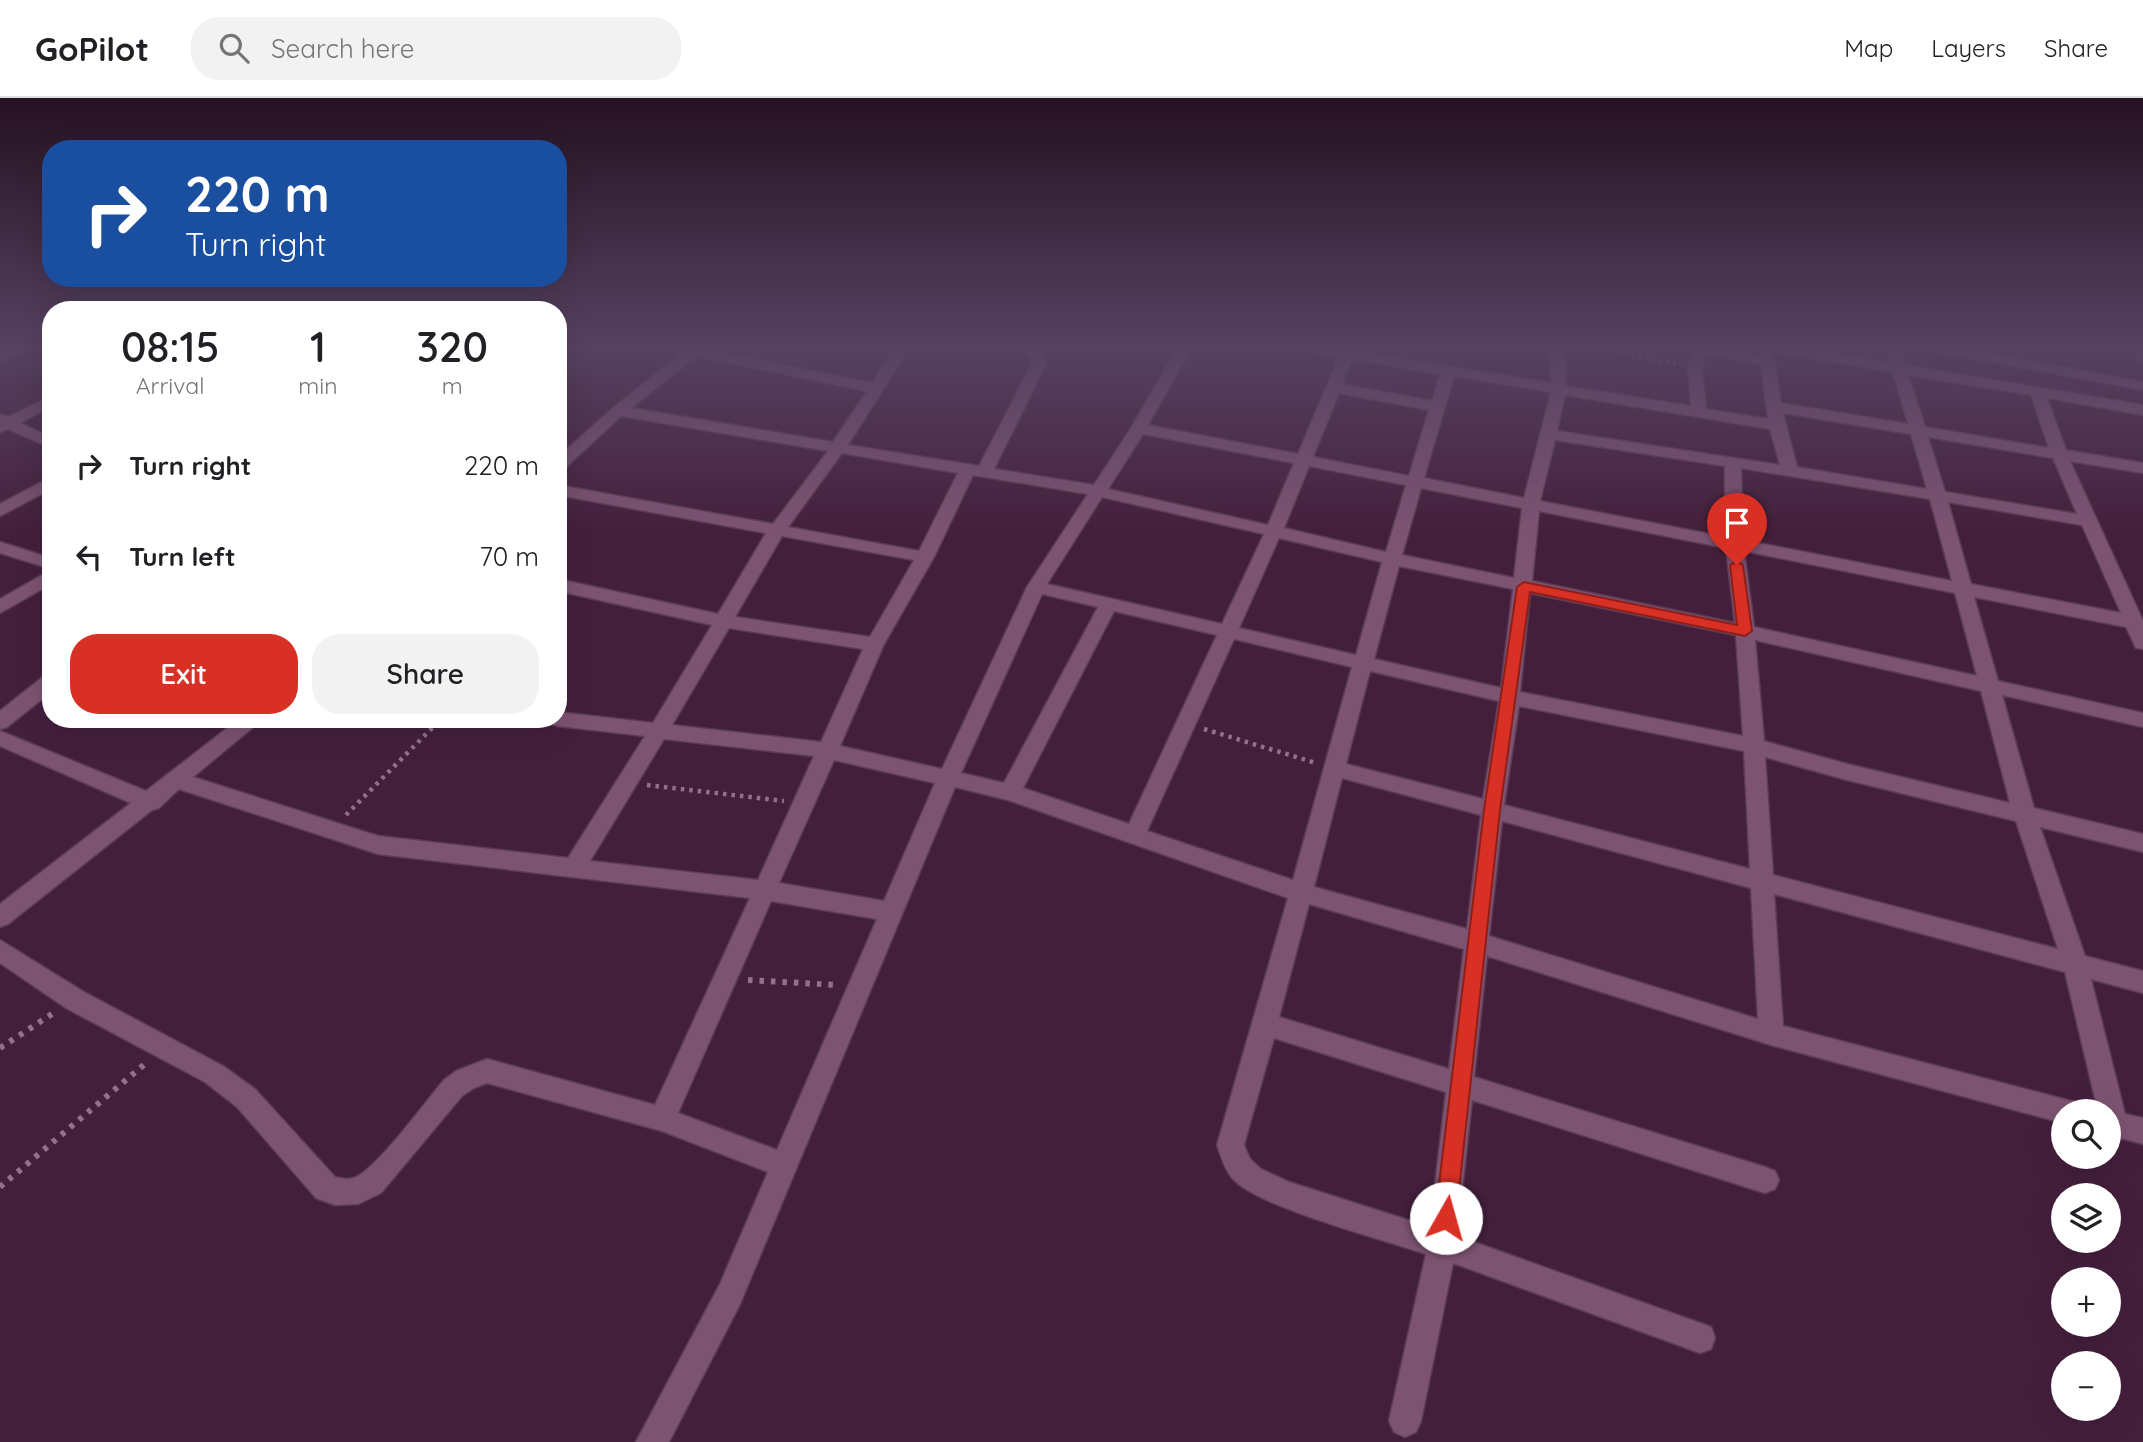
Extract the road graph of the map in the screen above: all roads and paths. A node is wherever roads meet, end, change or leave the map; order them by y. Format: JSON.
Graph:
{"nodes":[{"id":1,"x":1438,"y":407,"type":"edge"},
{"id":2,"x":1776,"y":407,"type":"edge"},
{"id":3,"x":35,"y":408,"type":"edge"},
{"id":4,"x":622,"y":408,"type":"edge"},
{"id":5,"x":863,"y":408,"type":"edge"},
{"id":6,"x":1013,"y":408,"type":"edge"},
{"id":7,"x":1150,"y":408,"type":"edge"},
{"id":8,"x":1325,"y":408,"type":"edge"},
{"id":9,"x":1555,"y":408,"type":"edge"},
{"id":10,"x":1668,"y":408,"type":"edge"},
{"id":11,"x":1699,"y":408,"type":"edge"},
{"id":12,"x":1780,"y":408,"type":"edge"},
{"id":13,"x":1911,"y":408,"type":"edge"},
{"id":14,"x":2043,"y":408,"type":"edge"},
{"id":15,"x":618,"y":411,"type":"junction"},
{"id":16,"x":1699,"y":413,"type":"junction"},
{"id":17,"x":3,"y":423,"type":"edge"},
{"id":18,"x":1777,"y":425,"type":"junction"},
{"id":19,"x":1139,"y":428,"type":"junction"},
{"id":20,"x":1918,"y":431,"type":"junction"},
{"id":21,"x":1548,"y":435,"type":"junction"},
{"id":22,"x":42,"y":439,"type":"edge"},
{"id":23,"x":837,"y":449,"type":"junction"},
{"id":24,"x":2059,"y":454,"type":"junction"},
{"id":25,"x":567,"y":458,"type":"edge"},
{"id":26,"x":1303,"y":460,"type":"junction"},
{"id":27,"x":1733,"y":463,"type":"junction"},
{"id":28,"x":2143,"y":468,"type":"edge"},
{"id":29,"x":976,"y":471,"type":"junction"},
{"id":30,"x":1790,"y":471,"type":"junction"},
{"id":31,"x":1414,"y":483,"type":"junction"},
{"id":32,"x":42,"y":487,"type":"edge"},
{"id":33,"x":1097,"y":491,"type":"junction"},
{"id":34,"x":567,"y":492,"type":"edge"},
{"id":35,"x":1937,"y":494,"type":"junction"},
{"id":36,"x":1531,"y":505,"type":"junction"},
{"id":37,"x":0,"y":511,"type":"edge"},
{"id":38,"x":2090,"y":521,"type":"junction"},
{"id":39,"x":778,"y":530,"type":"junction"},
{"id":40,"x":1274,"y":531,"type":"junction"},
{"id":41,"x":1734,"y":543,"type":"junction"},
{"id":42,"x":0,"y":547,"type":"edge"},
{"id":43,"x":925,"y":557,"type":"junction"},
{"id":44,"x":1394,"y":559,"type":"junction"},
{"id":45,"x":42,"y":561,"type":"edge"},
{"id":46,"x":42,"y":581,"type":"edge"},
{"id":47,"x":567,"y":587,"type":"edge"},
{"id":48,"x":1036,"y":587,"type":"junction"},
{"id":49,"x":1524,"y":587,"type":"junction"},
{"id":50,"x":1960,"y":587,"type":"junction"},
{"id":51,"x":1108,"y":603,"type":"junction"},
{"id":52,"x":0,"y":607,"type":"edge"},
{"id":53,"x":723,"y":621,"type":"junction"},
{"id":54,"x":2134,"y":622,"type":"junction"},
{"id":55,"x":1228,"y":630,"type":"junction"},
{"id":56,"x":1745,"y":631,"type":"junction"},
{"id":57,"x":2143,"y":643,"type":"edge"},
{"id":58,"x":875,"y":644,"type":"junction"},
{"id":59,"x":1361,"y":664,"type":"junction"},
{"id":60,"x":1987,"y":684,"type":"junction"},
{"id":61,"x":42,"y":688,"type":"edge"},
{"id":62,"x":1510,"y":697,"type":"junction"},
{"id":63,"x":567,"y":720,"type":"edge"},
{"id":64,"x":2143,"y":720,"type":"edge"},
{"id":65,"x":0,"y":722,"type":"edge"},
{"id":66,"x":1186,"y":724,"type":"junction"},
{"id":67,"x":242,"y":728,"type":"edge"},
{"id":68,"x":432,"y":728,"type":"edge"},
{"id":69,"x":659,"y":730,"type":"junction"},
{"id":70,"x":0,"y":738,"type":"edge"},
{"id":71,"x":1754,"y":746,"type":"junction"},
{"id":72,"x":825,"y":750,"type":"junction"},
{"id":73,"x":1333,"y":768,"type":"junction"},
{"id":74,"x":948,"y":778,"type":"junction"},
{"id":75,"x":177,"y":780,"type":"junction"},
{"id":76,"x":625,"y":782,"type":"junction"},
{"id":77,"x":1010,"y":792,"type":"junction"},
{"id":78,"x":151,"y":802,"type":"junction"},
{"id":79,"x":802,"y":803,"type":"junction"},
{"id":80,"x":1492,"y":810,"type":"junction"},
{"id":81,"x":2024,"y":813,"type":"junction"},
{"id":82,"x":331,"y":831,"type":"junction"},
{"id":83,"x":1135,"y":834,"type":"junction"},
{"id":84,"x":2143,"y":843,"type":"edge"},
{"id":85,"x":575,"y":866,"type":"junction"},
{"id":86,"x":1764,"y":880,"type":"junction"},
{"id":87,"x":764,"y":890,"type":"junction"},
{"id":88,"x":1299,"y":892,"type":"junction"},
{"id":89,"x":893,"y":912,"type":"junction"},
{"id":90,"x":0,"y":917,"type":"edge"},
{"id":91,"x":1476,"y":943,"type":"junction"},
{"id":92,"x":0,"y":950,"type":"edge"},
{"id":93,"x":2076,"y":966,"type":"junction"},
{"id":94,"x":722,"y":979,"type":"junction"},
{"id":95,"x":2143,"y":982,"type":"edge"},
{"id":96,"x":860,"y":986,"type":"junction"},
{"id":97,"x":75,"y":1000,"type":"junction"},
{"id":98,"x":1266,"y":1024,"type":"junction"},
{"id":99,"x":1771,"y":1034,"type":"junction"},
{"id":100,"x":0,"y":1048,"type":"edge"},
{"id":101,"x":163,"y":1049,"type":"junction"},
{"id":102,"x":1463,"y":1084,"type":"junction"},
{"id":103,"x":2106,"y":1099,"type":"edge"},
{"id":104,"x":2051,"y":1107,"type":"edge"},
{"id":105,"x":662,"y":1119,"type":"junction"},
{"id":106,"x":2121,"y":1125,"type":"edge"},
{"id":107,"x":2143,"y":1131,"type":"edge"},
{"id":108,"x":786,"y":1166,"type":"junction"},
{"id":109,"x":1765,"y":1180,"type":"dead end"},
{"id":110,"x":0,"y":1187,"type":"edge"},
{"id":111,"x":1442,"y":1245,"type":"junction"},
{"id":112,"x":1700,"y":1338,"type":"dead end"},
{"id":113,"x":1405,"y":1421,"type":"dead end"},
{"id":114,"x":652,"y":1442,"type":"edge"}],
"edges":[{"from":1,"to":31,"type":"street"},
{"from":2,"to":18,"type":"street"},
{"from":3,"to":17,"type":"street"},
{"from":4,"to":15,"type":"street"},
{"from":5,"to":23,"type":"street"},
{"from":6,"to":29,"type":"street"},
{"from":7,"to":19,"type":"street"},
{"from":8,"to":26,"type":"street"},
{"from":9,"to":21,"type":"street"},
{"from":10,"to":16,"type":"street"},
{"from":11,"to":16,"type":"street"},
{"from":12,"to":20,"type":"street"},
{"from":13,"to":20,"type":"street"},
{"from":14,"to":24,"type":"street"},
{"from":15,"to":23,"type":"street"},
{"from":15,"to":25,"type":"street"},
{"from":16,"to":18,"type":"street"},
{"from":17,"to":22,"type":"street"},
{"from":18,"to":30,"type":"street"},
{"from":19,"to":26,"type":"street"},
{"from":19,"to":33,"type":"street"},
{"from":20,"to":24,"type":"street"},
{"from":20,"to":35,"type":"street"},
{"from":21,"to":27,"type":"street"},
{"from":21,"to":36,"type":"street"},
{"from":23,"to":29,"type":"street"},
{"from":23,"to":39,"type":"street"},
{"from":24,"to":28,"type":"street"},
{"from":24,"to":38,"type":"street"},
{"from":26,"to":31,"type":"street"},
{"from":26,"to":40,"type":"street"},
{"from":27,"to":30,"type":"street"},
{"from":27,"to":41,"type":"street"},
{"from":29,"to":33,"type":"street"},
{"from":29,"to":43,"type":"street"},
{"from":30,"to":35,"type":"street"},
{"from":31,"to":36,"type":"street"},
{"from":31,"to":44,"type":"street"},
{"from":32,"to":37,"type":"street"},
{"from":33,"to":40,"type":"street"},
{"from":33,"to":48,"type":"street"},
{"from":34,"to":39,"type":"street"},
{"from":35,"to":38,"type":"street"},
{"from":35,"to":50,"type":"street"},
{"from":36,"to":41,"type":"street"},
{"from":36,"to":49,"type":"street"},
{"from":38,"to":54,"type":"street"},
{"from":39,"to":43,"type":"street"},
{"from":39,"to":53,"type":"street"},
{"from":40,"to":44,"type":"street"},
{"from":40,"to":55,"type":"street"},
{"from":41,"to":50,"type":"street"},
{"from":41,"to":56,"type":"street"},
{"from":42,"to":45,"type":"street"},
{"from":43,"to":58,"type":"street"},
{"from":44,"to":49,"type":"street"},
{"from":44,"to":59,"type":"street"},
{"from":46,"to":52,"type":"street"},
{"from":47,"to":53,"type":"street"},
{"from":48,"to":51,"type":"street"},
{"from":48,"to":74,"type":"street"},
{"from":49,"to":56,"type":"street"},
{"from":49,"to":62,"type":"street"},
{"from":50,"to":54,"type":"street"},
{"from":50,"to":60,"type":"street"},
{"from":51,"to":55,"type":"street"},
{"from":51,"to":77,"type":"street"},
{"from":53,"to":58,"type":"street"},
{"from":53,"to":69,"type":"street"},
{"from":54,"to":57,"type":"street"},
{"from":55,"to":59,"type":"street"},
{"from":55,"to":66,"type":"street"},
{"from":56,"to":60,"type":"street"},
{"from":56,"to":71,"type":"street"},
{"from":58,"to":72,"type":"street"},
{"from":59,"to":62,"type":"street"},
{"from":59,"to":73,"type":"street"},
{"from":60,"to":64,"type":"street"},
{"from":60,"to":81,"type":"street"},
{"from":61,"to":65,"type":"street"},
{"from":62,"to":71,"type":"street"},
{"from":62,"to":80,"type":"street"},
{"from":63,"to":69,"type":"street"},
{"from":66,"to":73,"type":"path"},
{"from":66,"to":83,"type":"street"},
{"from":67,"to":75,"type":"street"},
{"from":68,"to":82,"type":"path"},
{"from":69,"to":72,"type":"street"},
{"from":69,"to":76,"type":"street"},
{"from":70,"to":78,"type":"street"},
{"from":71,"to":81,"type":"street"},
{"from":71,"to":86,"type":"street"},
{"from":72,"to":74,"type":"street"},
{"from":72,"to":79,"type":"street"},
{"from":73,"to":80,"type":"street"},
{"from":73,"to":88,"type":"street"},
{"from":74,"to":77,"type":"street"},
{"from":74,"to":89,"type":"street"},
{"from":75,"to":78,"type":"street"},
{"from":75,"to":82,"type":"street"},
{"from":76,"to":79,"type":"path"},
{"from":76,"to":85,"type":"street"},
{"from":77,"to":83,"type":"street"},
{"from":78,"to":90,"type":"street"},
{"from":79,"to":87,"type":"street"},
{"from":80,"to":86,"type":"street"},
{"from":80,"to":91,"type":"street"},
{"from":81,"to":84,"type":"street"},
{"from":81,"to":93,"type":"street"},
{"from":82,"to":85,"type":"street"},
{"from":83,"to":88,"type":"street"},
{"from":85,"to":87,"type":"street"},
{"from":86,"to":93,"type":"street"},
{"from":86,"to":99,"type":"street"},
{"from":87,"to":89,"type":"street"},
{"from":87,"to":94,"type":"street"},
{"from":88,"to":91,"type":"street"},
{"from":88,"to":98,"type":"street"},
{"from":89,"to":96,"type":"street"},
{"from":91,"to":99,"type":"street"},
{"from":91,"to":102,"type":"street"},
{"from":92,"to":97,"type":"street"},
{"from":93,"to":95,"type":"street"},
{"from":93,"to":103,"type":"street"},
{"from":94,"to":96,"type":"path"},
{"from":94,"to":105,"type":"street"},
{"from":96,"to":108,"type":"street"},
{"from":97,"to":100,"type":"path"},
{"from":97,"to":101,"type":"street"},
{"from":98,"to":102,"type":"street"},
{"from":98,"to":111,"type":"street"},
{"from":99,"to":104,"type":"street"},
{"from":101,"to":105,"type":"street"},
{"from":101,"to":110,"type":"path"},
{"from":102,"to":109,"type":"street"},
{"from":102,"to":111,"type":"street"},
{"from":105,"to":108,"type":"street"},
{"from":106,"to":107,"type":"street"},
{"from":108,"to":114,"type":"street"},
{"from":111,"to":112,"type":"street"},
{"from":111,"to":113,"type":"street"}]}
